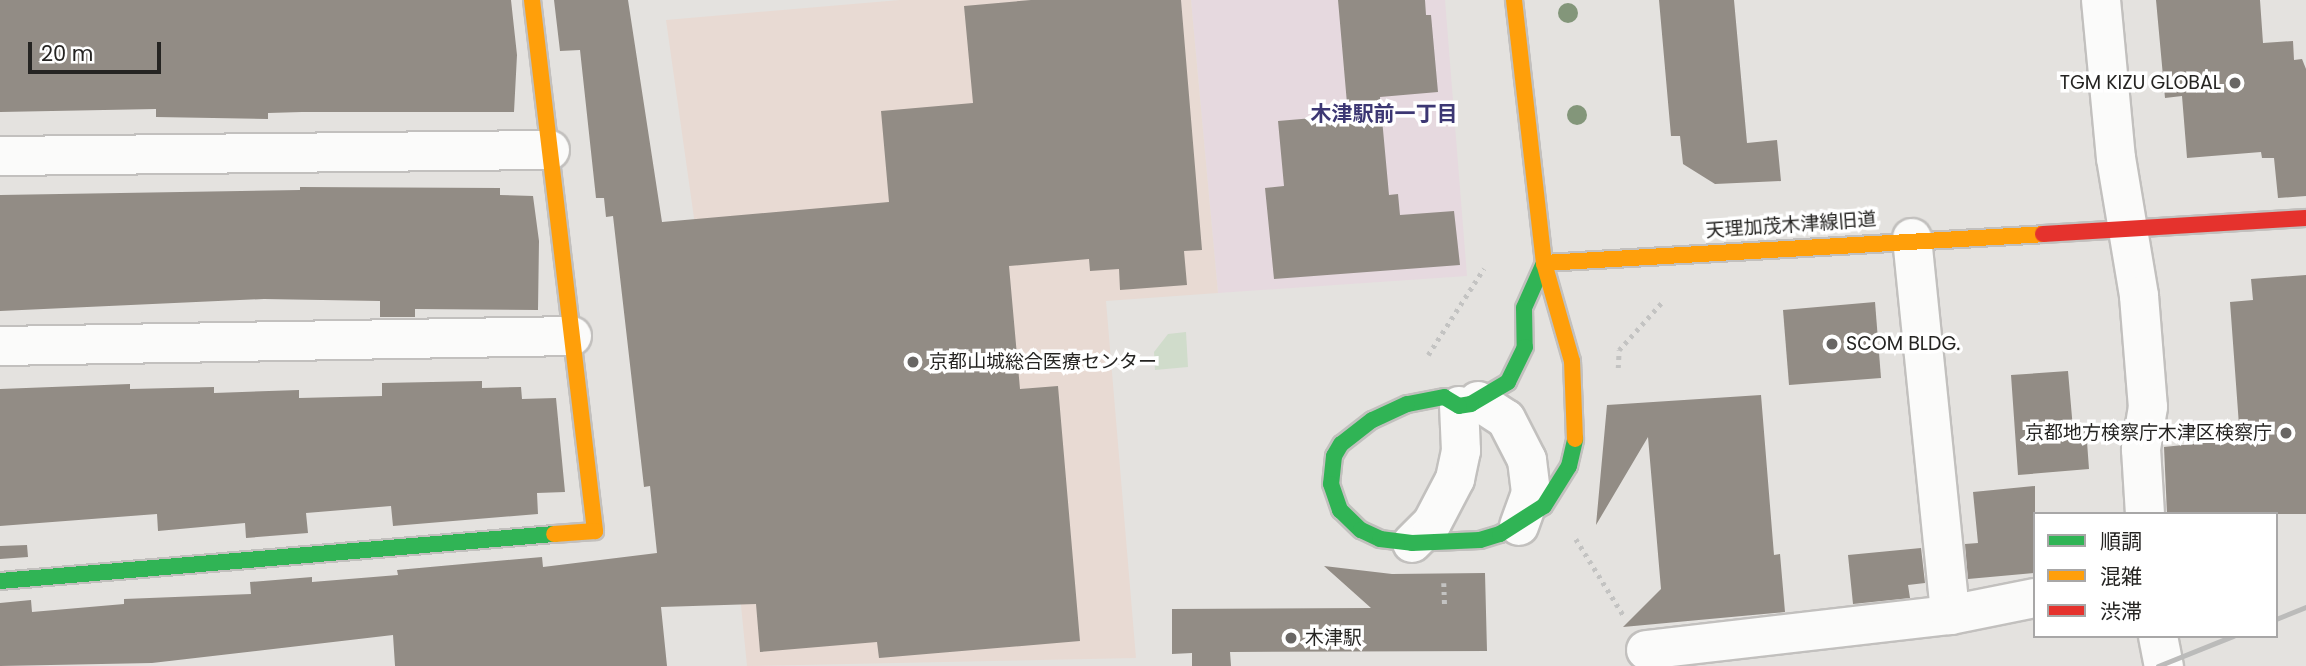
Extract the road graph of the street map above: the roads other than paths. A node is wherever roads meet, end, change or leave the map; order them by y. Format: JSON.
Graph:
{"nodes":[{"id":1,"x":532,"y":0,"type":"edge"},
{"id":2,"x":1514,"y":0,"type":"edge"},
{"id":3,"x":2101,"y":0,"type":"edge"},
{"id":4,"x":550,"y":150,"type":"junction"},
{"id":5,"x":0,"y":156,"type":"edge"},
{"id":6,"x":2306,"y":218,"type":"edge"},
{"id":7,"x":2125,"y":229,"type":"junction"},
{"id":8,"x":1912,"y":238,"type":"junction"},
{"id":9,"x":1544,"y":263,"type":"junction"},
{"id":10,"x":572,"y":336,"type":"junction"},
{"id":11,"x":0,"y":346,"type":"edge"},
{"id":12,"x":1469,"y":403,"type":"junction"},
{"id":13,"x":2145,"y":512,"type":"edge"},
{"id":14,"x":1519,"y":526,"type":"junction"},
{"id":15,"x":1412,"y":543,"type":"junction"},
{"id":16,"x":0,"y":581,"type":"edge"},
{"id":17,"x":2033,"y":598,"type":"edge"},
{"id":18,"x":1950,"y":615,"type":"junction"},
{"id":19,"x":2158,"y":638,"type":"edge"},
{"id":20,"x":1646,"y":650,"type":"road end"},
{"id":21,"x":2164,"y":666,"type":"edge"}],
"edges":[{"from":1,"to":4,"type":"street"},
{"from":2,"to":9,"type":"street"},
{"from":3,"to":7,"type":"street"},
{"from":4,"to":5,"type":"street"},
{"from":4,"to":10,"type":"street"},
{"from":6,"to":7,"type":"street","name":"天理加茂木津線旧道"},
{"from":7,"to":8,"type":"street","name":"天理加茂木津線旧道"},
{"from":7,"to":13,"type":"street"},
{"from":8,"to":9,"type":"street","name":"天理加茂木津線旧道"},
{"from":8,"to":18,"type":"street"},
{"from":9,"to":12,"type":"street"},
{"from":9,"to":14,"type":"street"},
{"from":10,"to":11,"type":"street"},
{"from":10,"to":16,"type":"street"},
{"from":12,"to":14,"type":"street"},
{"from":12,"to":15,"type":"street"},
{"from":12,"to":15,"type":"street"},
{"from":14,"to":15,"type":"street"},
{"from":17,"to":18,"type":"street"},
{"from":18,"to":20,"type":"street"},
{"from":19,"to":21,"type":"street"}]}
